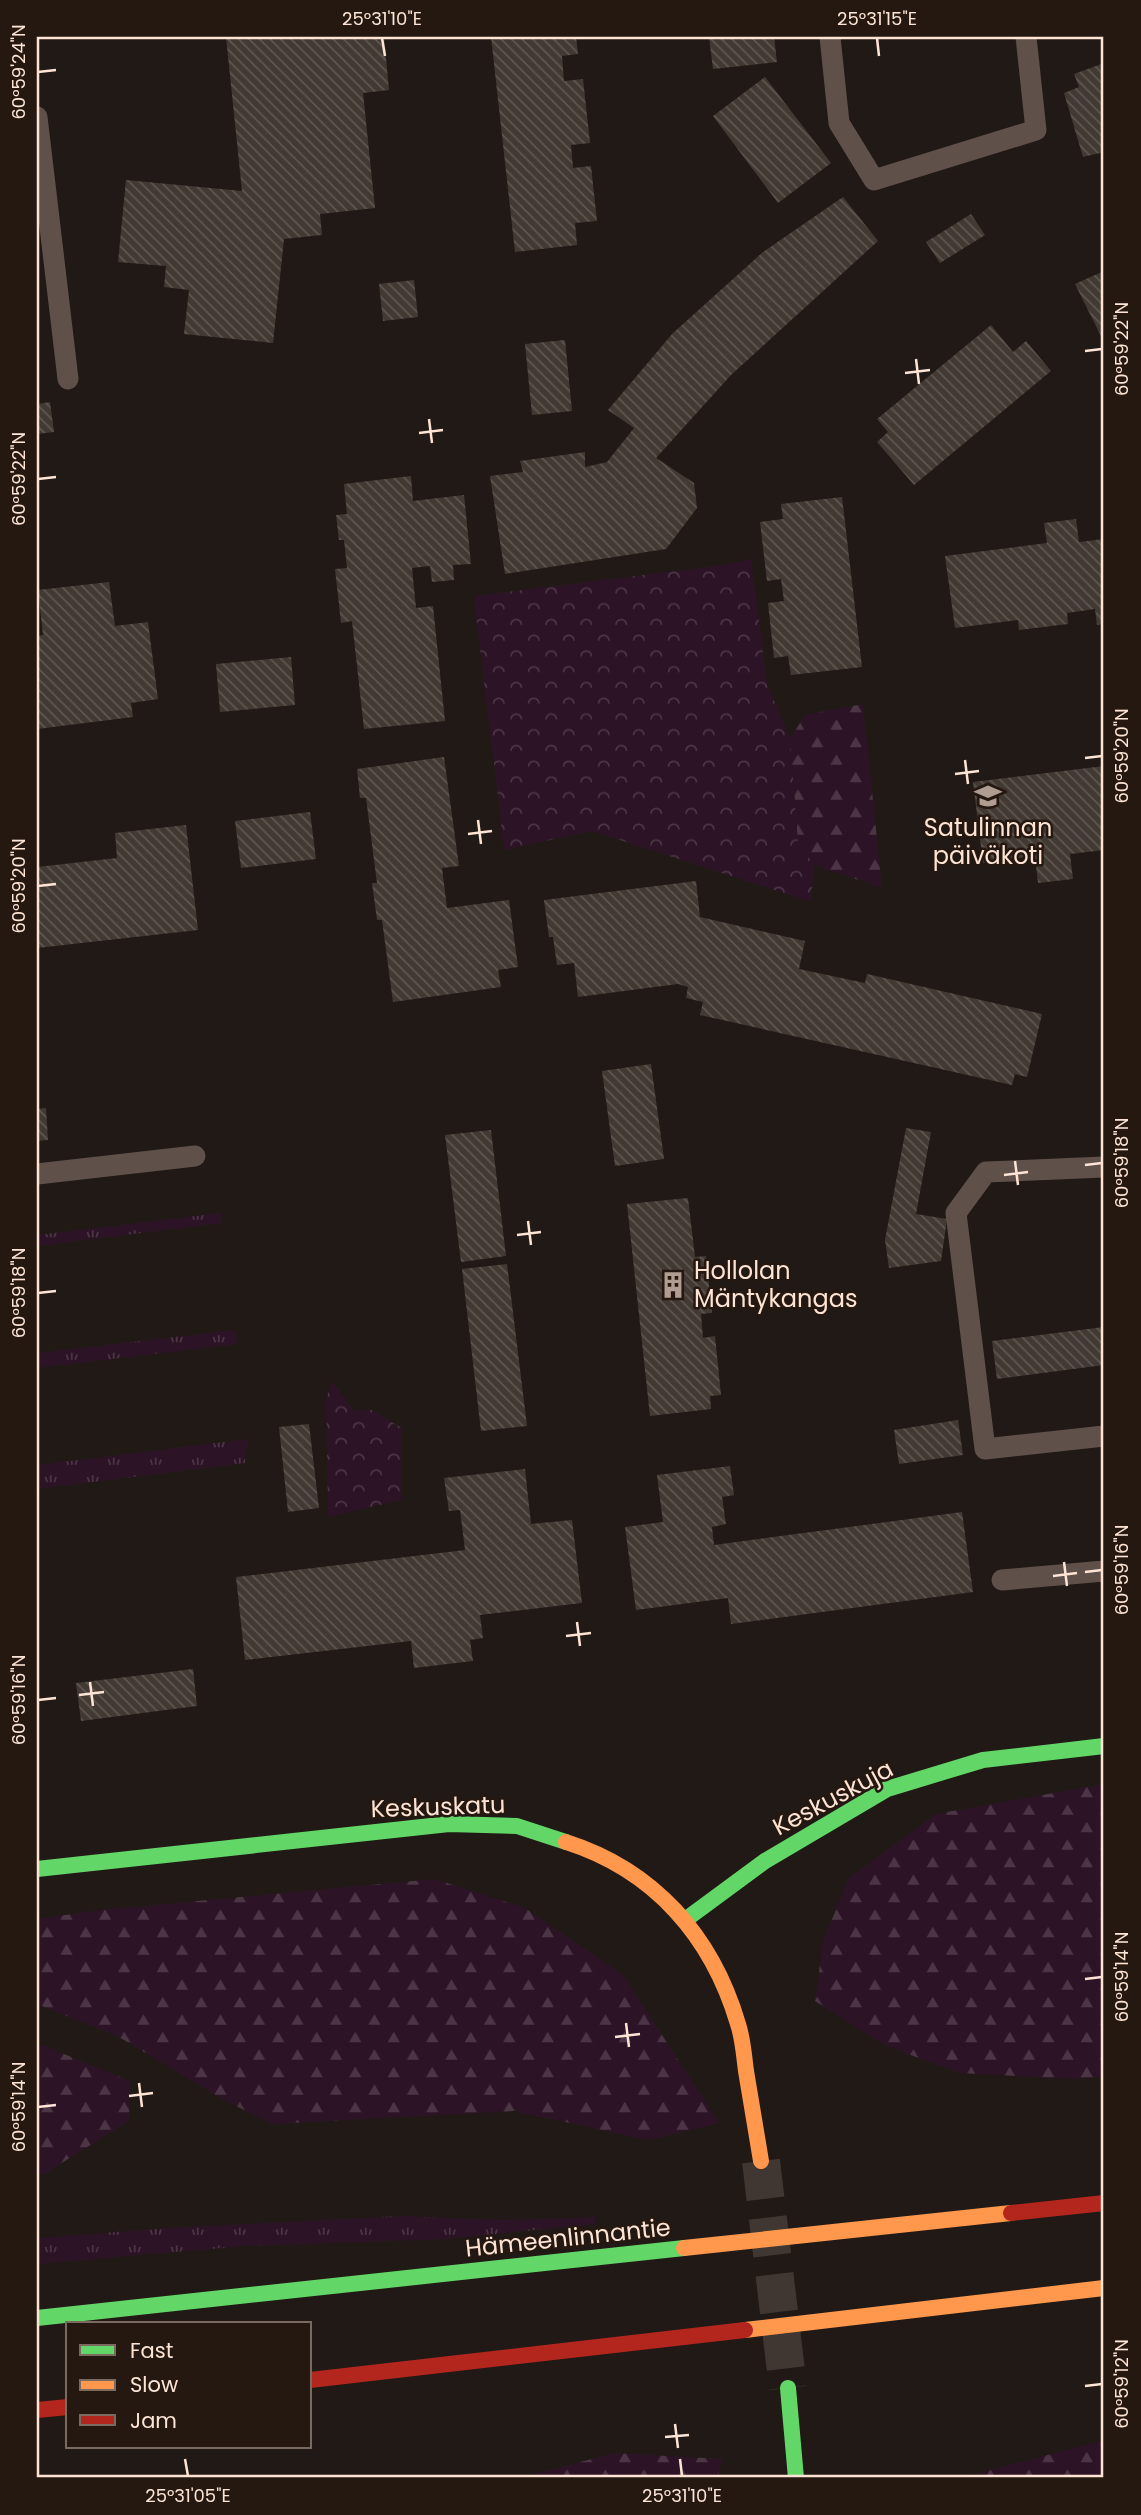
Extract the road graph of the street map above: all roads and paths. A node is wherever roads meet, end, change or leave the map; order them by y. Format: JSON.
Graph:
{"nodes":[{"id":1,"x":830,"y":37,"type":"edge"},
{"id":2,"x":1026,"y":37,"type":"edge"},
{"id":3,"x":37,"y":117,"type":"edge"},
{"id":4,"x":45,"y":255,"type":"edge"},
{"id":5,"x":68,"y":379,"type":"dead end"},
{"id":6,"x":195,"y":1156,"type":"dead end"},
{"id":7,"x":1104,"y":1167,"type":"edge"},
{"id":8,"x":37,"y":1174,"type":"edge"},
{"id":9,"x":1104,"y":1436,"type":"edge"},
{"id":10,"x":1104,"y":1571,"type":"edge"},
{"id":11,"x":1002,"y":1580,"type":"dead end"},
{"id":12,"x":1104,"y":1746,"type":"edge"},
{"id":13,"x":37,"y":1869,"type":"edge"},
{"id":14,"x":685,"y":1920,"type":"junction"},
{"id":15,"x":761,"y":2161,"type":"tunnel mouth"},
{"id":16,"x":1104,"y":2203,"type":"edge"},
{"id":17,"x":1104,"y":2288,"type":"edge"},
{"id":18,"x":37,"y":2318,"type":"edge"},
{"id":19,"x":312,"y":2380,"type":"edge"},
{"id":20,"x":788,"y":2388,"type":"tunnel mouth"},
{"id":21,"x":66,"y":2407,"type":"edge"},
{"id":22,"x":37,"y":2410,"type":"edge"},
{"id":23,"x":796,"y":2478,"type":"edge"}],
"edges":[{"from":1,"to":2,"type":"lane"},
{"from":3,"to":4,"type":"lane"},
{"from":4,"to":5,"type":"lane"},
{"from":6,"to":8,"type":"lane"},
{"from":7,"to":9,"type":"lane"},
{"from":10,"to":11,"type":"lane"},
{"from":12,"to":14,"type":"main road","name":"Keskuskuja"},
{"from":13,"to":14,"type":"main road","name":"Keskuskatu"},
{"from":14,"to":15,"type":"main road","name":"Keskuskatu"},
{"from":16,"to":18,"type":"main road","name":"Hämeenlinnantie"},
{"from":17,"to":19,"type":"main road"},
{"from":20,"to":23,"type":"main road"},
{"from":21,"to":22,"type":"main road"}]}
